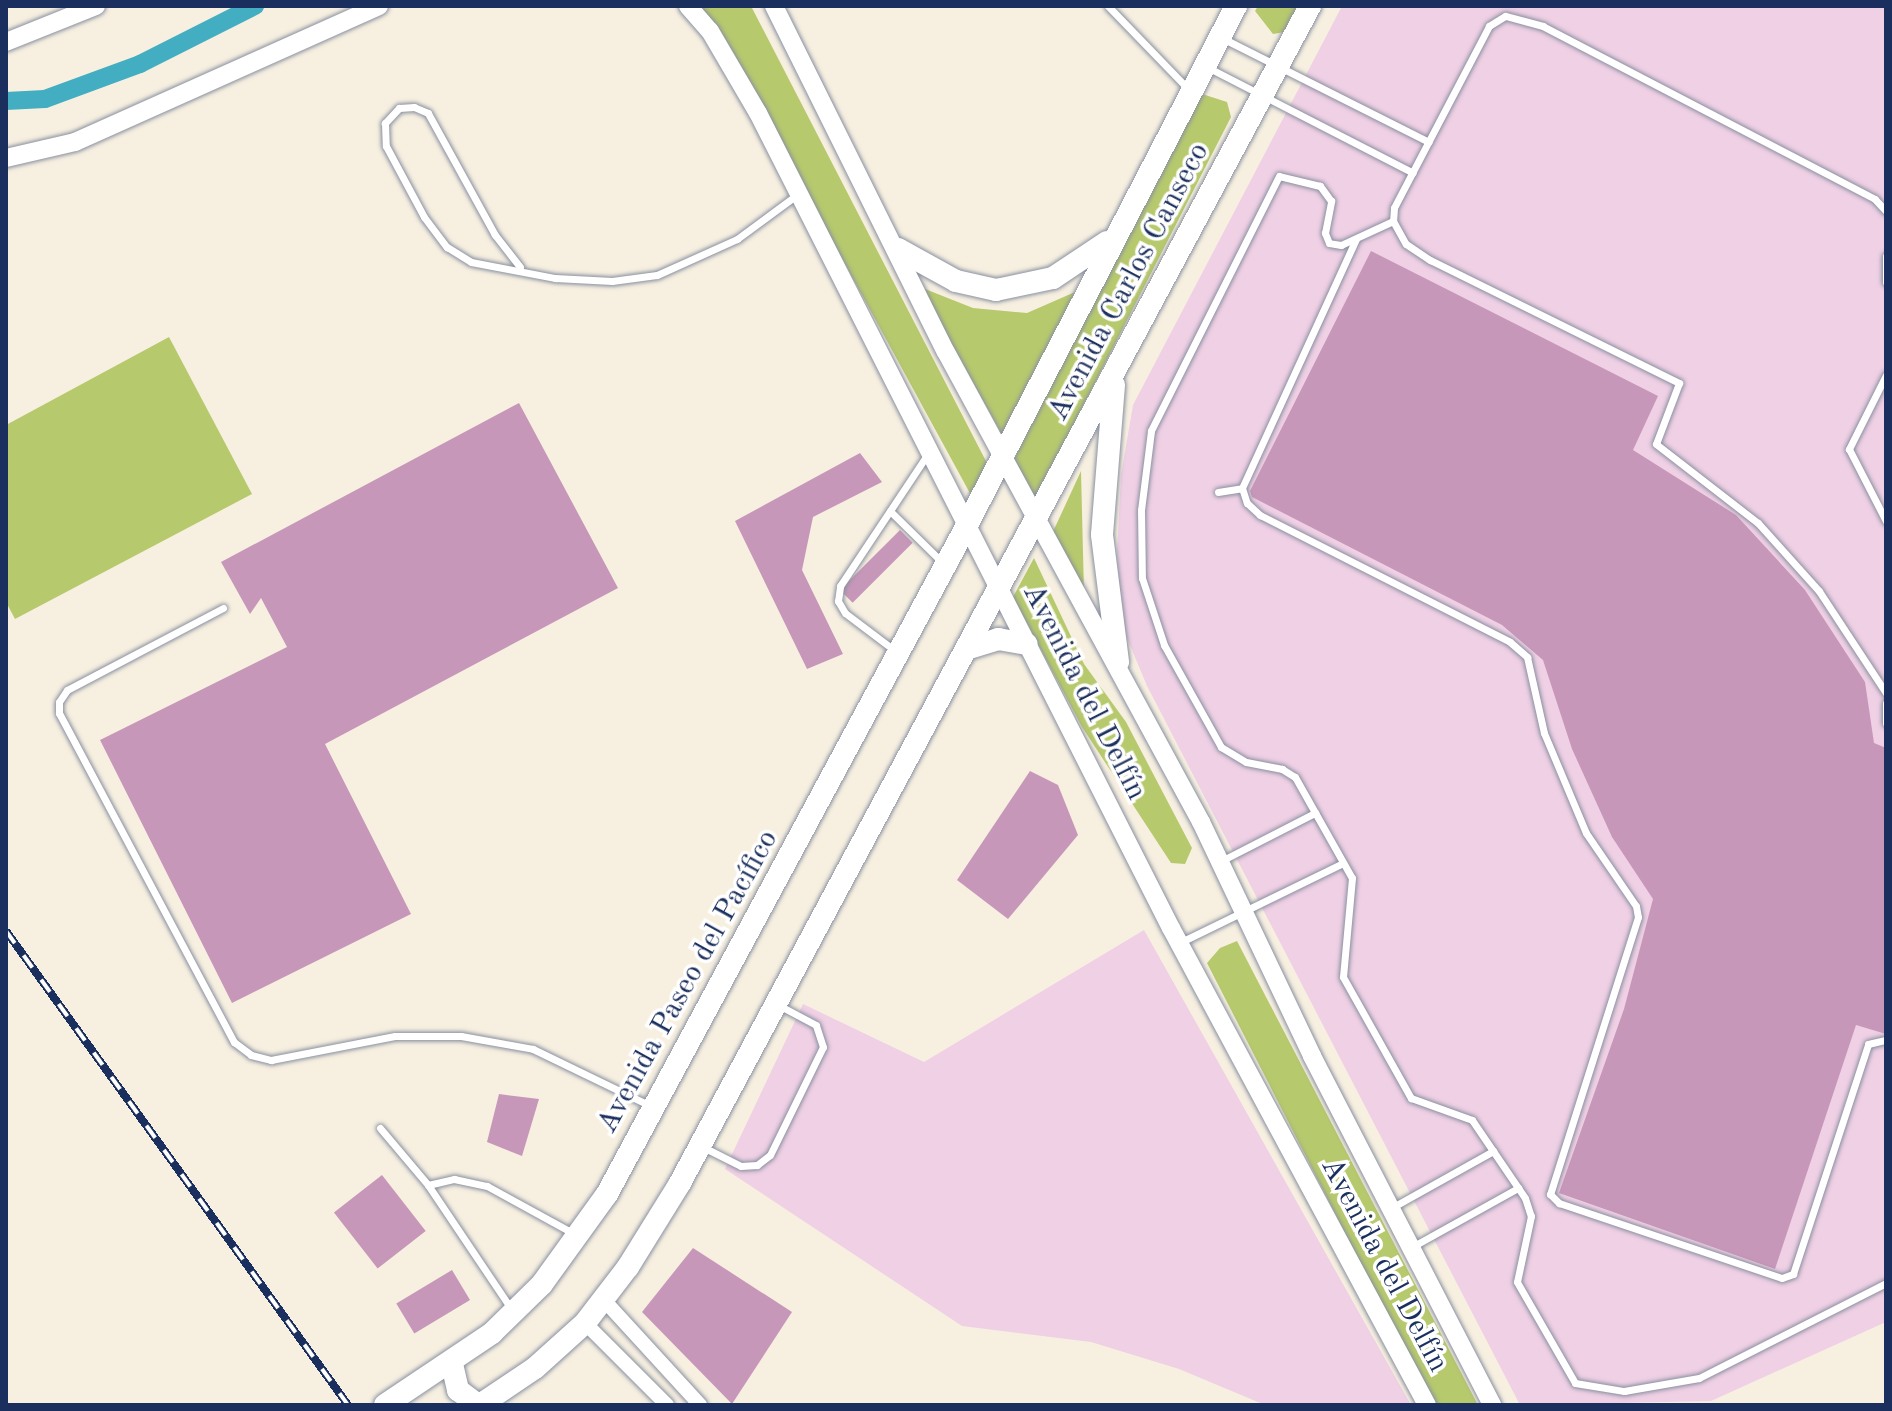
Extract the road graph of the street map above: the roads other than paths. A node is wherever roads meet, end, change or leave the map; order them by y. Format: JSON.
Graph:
{"nodes":[{"id":1,"x":96,"y":6,"type":"edge"},
{"id":2,"x":379,"y":6,"type":"edge"},
{"id":3,"x":688,"y":6,"type":"edge"},
{"id":4,"x":774,"y":6,"type":"edge"},
{"id":5,"x":1108,"y":6,"type":"edge"},
{"id":6,"x":1236,"y":6,"type":"edge"},
{"id":7,"x":1310,"y":6,"type":"edge"},
{"id":8,"x":1219,"y":37,"type":"junction"},
{"id":9,"x":6,"y":42,"type":"edge"},
{"id":10,"x":1278,"y":65,"type":"junction"},
{"id":11,"x":1204,"y":66,"type":"junction"},
{"id":12,"x":1190,"y":91,"type":"junction"},
{"id":13,"x":1263,"y":94,"type":"junction"},
{"id":14,"x":1429,"y":142,"type":"junction"},
{"id":15,"x":6,"y":158,"type":"edge"},
{"id":16,"x":1413,"y":173,"type":"junction"},
{"id":17,"x":800,"y":193,"type":"junction"},
{"id":18,"x":1886,"y":211,"type":"edge"},
{"id":19,"x":1393,"y":221,"type":"junction"},
{"id":20,"x":1114,"y":236,"type":"junction"},
{"id":21,"x":1356,"y":239,"type":"junction"},
{"id":22,"x":898,"y":249,"type":"junction"},
{"id":23,"x":1886,"y":256,"type":"edge"},
{"id":24,"x":520,"y":267,"type":"junction"},
{"id":25,"x":1886,"y":282,"type":"edge"},
{"id":26,"x":1886,"y":375,"type":"edge"},
{"id":27,"x":1115,"y":377,"type":"junction"},
{"id":28,"x":930,"y":450,"type":"junction"},
{"id":29,"x":1004,"y":454,"type":"junction"},
{"id":30,"x":1242,"y":488,"type":"junction"},
{"id":31,"x":1218,"y":492,"type":"dead end"},
{"id":32,"x":890,"y":511,"type":"junction"},
{"id":33,"x":1034,"y":517,"type":"junction"},
{"id":34,"x":1886,"y":521,"type":"edge"},
{"id":35,"x":967,"y":525,"type":"junction"},
{"id":36,"x":945,"y":565,"type":"junction"},
{"id":37,"x":999,"y":586,"type":"junction"},
{"id":38,"x":223,"y":608,"type":"dead end"},
{"id":39,"x":1027,"y":644,"type":"junction"},
{"id":40,"x":966,"y":649,"type":"junction"},
{"id":41,"x":898,"y":654,"type":"junction"},
{"id":42,"x":1118,"y":662,"type":"junction"},
{"id":43,"x":1886,"y":693,"type":"edge"},
{"id":44,"x":1886,"y":703,"type":"edge"},
{"id":45,"x":1886,"y":723,"type":"edge"},
{"id":46,"x":1315,"y":813,"type":"junction"},
{"id":47,"x":1219,"y":861,"type":"junction"},
{"id":48,"x":1343,"y":863,"type":"junction"},
{"id":49,"x":1243,"y":912,"type":"junction"},
{"id":50,"x":1179,"y":943,"type":"junction"},
{"id":51,"x":779,"y":1004,"type":"junction"},
{"id":52,"x":1886,"y":1040,"type":"edge"},
{"id":53,"x":653,"y":1107,"type":"junction"},
{"id":54,"x":380,"y":1128,"type":"dead end"},
{"id":55,"x":701,"y":1145,"type":"junction"},
{"id":56,"x":1493,"y":1151,"type":"junction"},
{"id":57,"x":428,"y":1185,"type":"junction"},
{"id":58,"x":1518,"y":1188,"type":"junction"},
{"id":59,"x":1389,"y":1210,"type":"junction"},
{"id":60,"x":579,"y":1237,"type":"junction"},
{"id":61,"x":1408,"y":1249,"type":"junction"},
{"id":62,"x":1886,"y":1283,"type":"edge"},
{"id":63,"x":603,"y":1299,"type":"junction"},
{"id":64,"x":513,"y":1312,"type":"junction"},
{"id":65,"x":585,"y":1323,"type":"junction"},
{"id":66,"x":452,"y":1364,"type":"junction"},
{"id":67,"x":385,"y":1405,"type":"edge"},
{"id":68,"x":479,"y":1405,"type":"edge"},
{"id":69,"x":667,"y":1405,"type":"edge"},
{"id":70,"x":700,"y":1405,"type":"edge"},
{"id":71,"x":1427,"y":1405,"type":"edge"},
{"id":72,"x":1492,"y":1405,"type":"edge"}],
"edges":[{"from":1,"to":9,"type":"street"},
{"from":2,"to":15,"type":"street"},
{"from":3,"to":17,"type":"street","name":"Avenida del Delfín"},
{"from":4,"to":22,"type":"street","name":"Avenida del Delfín"},
{"from":5,"to":12,"type":"lane"},
{"from":6,"to":8,"type":"main road","name":"Avenida Carlos Canseco"},
{"from":7,"to":10,"type":"main road","name":"Avenida Carlos Canseco"},
{"from":8,"to":10,"type":"lane"},
{"from":8,"to":11,"type":"main road","name":"Avenida Carlos Canseco"},
{"from":10,"to":13,"type":"main road","name":"Avenida Carlos Canseco"},
{"from":10,"to":14,"type":"lane"},
{"from":11,"to":12,"type":"main road","name":"Avenida Carlos Canseco"},
{"from":11,"to":13,"type":"lane"},
{"from":12,"to":20,"type":"main road","name":"Avenida Carlos Canseco"},
{"from":13,"to":16,"type":"lane"},
{"from":13,"to":27,"type":"main road","name":"Avenida Carlos Canseco"},
{"from":14,"to":16,"type":"lane"},
{"from":14,"to":18,"type":"lane"},
{"from":16,"to":19,"type":"lane"},
{"from":17,"to":24,"type":"lane"},
{"from":17,"to":28,"type":"street","name":"Avenida del Delfín"},
{"from":19,"to":21,"type":"lane"},
{"from":19,"to":43,"type":"lane"},
{"from":20,"to":22,"type":"main road"},
{"from":20,"to":29,"type":"main road","name":"Avenida Carlos Canseco"},
{"from":21,"to":30,"type":"lane"},
{"from":21,"to":46,"type":"lane"},
{"from":22,"to":29,"type":"street","name":"Avenida del Delfín"},
{"from":23,"to":25,"type":"lane"},
{"from":24,"to":24,"type":"lane"},
{"from":26,"to":34,"type":"lane"},
{"from":27,"to":33,"type":"main road","name":"Avenida Carlos Canseco"},
{"from":27,"to":42,"type":"main road"},
{"from":28,"to":32,"type":"lane"},
{"from":28,"to":35,"type":"street","name":"Avenida del Delfín"},
{"from":29,"to":33,"type":"street","name":"Avenida del Delfín"},
{"from":29,"to":35,"type":"main road","name":"Avenida Carlos Canseco"},
{"from":30,"to":31,"type":"lane"},
{"from":30,"to":52,"type":"lane"},
{"from":32,"to":36,"type":"lane"},
{"from":32,"to":41,"type":"lane"},
{"from":33,"to":37,"type":"main road","name":"Avenida Carlos Canseco"},
{"from":33,"to":42,"type":"street","name":"Avenida del Delfín"},
{"from":35,"to":36,"type":"main road","name":"Avenida Paseo del Pacífico"},
{"from":35,"to":37,"type":"street","name":"Avenida del Delfín"},
{"from":36,"to":41,"type":"main road","name":"Avenida Paseo del Pacífico"},
{"from":37,"to":39,"type":"street","name":"Avenida del Delfín"},
{"from":37,"to":40,"type":"main road"},
{"from":38,"to":53,"type":"lane"},
{"from":39,"to":40,"type":"main road"},
{"from":39,"to":50,"type":"street","name":"Avenida del Delfín"},
{"from":40,"to":51,"type":"main road"},
{"from":41,"to":53,"type":"main road","name":"Avenida Paseo del Pacífico"},
{"from":42,"to":47,"type":"street","name":"Avenida del Delfín"},
{"from":44,"to":45,"type":"lane"},
{"from":46,"to":47,"type":"lane"},
{"from":46,"to":48,"type":"lane"},
{"from":47,"to":49,"type":"street","name":"Avenida del Delfín"},
{"from":48,"to":49,"type":"lane"},
{"from":48,"to":56,"type":"lane"},
{"from":49,"to":50,"type":"lane"},
{"from":49,"to":59,"type":"street","name":"Avenida del Delfín"},
{"from":50,"to":71,"type":"street","name":"Avenida del Delfín"},
{"from":51,"to":55,"type":"main road"},
{"from":51,"to":55,"type":"lane"},
{"from":53,"to":60,"type":"main road","name":"Avenida Paseo del Pacífico"},
{"from":54,"to":57,"type":"lane"},
{"from":55,"to":63,"type":"main road"},
{"from":56,"to":58,"type":"lane"},
{"from":56,"to":59,"type":"lane"},
{"from":57,"to":60,"type":"lane"},
{"from":57,"to":64,"type":"lane"},
{"from":58,"to":61,"type":"lane"},
{"from":58,"to":62,"type":"lane"},
{"from":59,"to":61,"type":"street","name":"Avenida del Delfín"},
{"from":60,"to":64,"type":"main road","name":"Avenida Paseo del Pacífico"},
{"from":61,"to":72,"type":"street","name":"Avenida del Delfín"},
{"from":63,"to":65,"type":"main road"},
{"from":63,"to":70,"type":"street"},
{"from":64,"to":66,"type":"main road","name":"Avenida Paseo del Pacífico"},
{"from":65,"to":68,"type":"main road"},
{"from":65,"to":69,"type":"street"},
{"from":66,"to":67,"type":"main road","name":"Avenida Paseo del Pacífico"},
{"from":66,"to":68,"type":"main road"}]}
